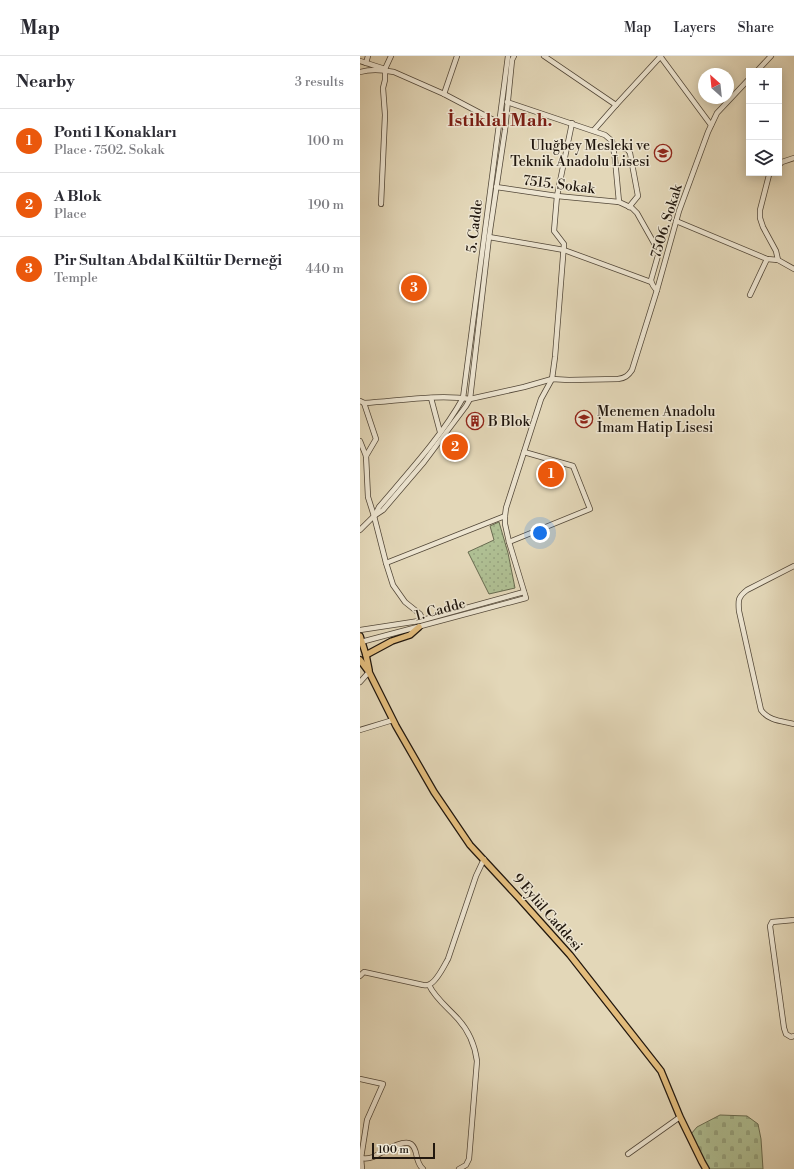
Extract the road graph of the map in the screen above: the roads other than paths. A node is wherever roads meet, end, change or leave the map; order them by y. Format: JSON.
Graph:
{"nodes":[{"id":1,"x":368,"y":56,"type":"edge"},
{"id":2,"x":391,"y":56,"type":"edge"},
{"id":3,"x":457,"y":56,"type":"edge"},
{"id":4,"x":508,"y":56,"type":"edge"},
{"id":5,"x":514,"y":56,"type":"edge"},
{"id":6,"x":544,"y":56,"type":"edge"},
{"id":7,"x":661,"y":56,"type":"edge"},
{"id":8,"x":771,"y":56,"type":"edge"},
{"id":9,"x":360,"y":61,"type":"edge"},
{"id":10,"x":366,"y":63,"type":"junction"},
{"id":11,"x":760,"y":68,"type":"edge"},
{"id":12,"x":385,"y":70,"type":"junction"},
{"id":13,"x":360,"y":72,"type":"edge"},
{"id":14,"x":746,"y":82,"type":"edge"},
{"id":15,"x":444,"y":94,"type":"junction"},
{"id":16,"x":501,"y":101,"type":"junction"},
{"id":17,"x":508,"y":103,"type":"junction"},
{"id":18,"x":616,"y":104,"type":"junction"},
{"id":19,"x":499,"y":123,"type":"junction"},
{"id":20,"x":572,"y":123,"type":"junction"},
{"id":21,"x":711,"y":125,"type":"junction"},
{"id":22,"x":594,"y":130,"type":"junction"},
{"id":23,"x":613,"y":146,"type":"junction"},
{"id":24,"x":794,"y":158,"type":"edge"},
{"id":25,"x":782,"y":162,"type":"edge"},
{"id":26,"x":769,"y":176,"type":"edge"},
{"id":27,"x":496,"y":187,"type":"junction"},
{"id":28,"x":557,"y":196,"type":"junction"},
{"id":29,"x":619,"y":202,"type":"junction"},
{"id":30,"x":381,"y":204,"type":"dead end"},
{"id":31,"x":630,"y":207,"type":"junction"},
{"id":32,"x":676,"y":221,"type":"junction"},
{"id":33,"x":489,"y":237,"type":"junction"},
{"id":34,"x":564,"y":250,"type":"junction"},
{"id":35,"x":767,"y":259,"type":"junction"},
{"id":36,"x":778,"y":260,"type":"junction"},
{"id":37,"x":794,"y":269,"type":"edge"},
{"id":38,"x":651,"y":282,"type":"junction"},
{"id":39,"x":657,"y":290,"type":"junction"},
{"id":40,"x":750,"y":296,"type":"dead end"},
{"id":41,"x":552,"y":379,"type":"junction"},
{"id":42,"x":431,"y":398,"type":"junction"},
{"id":43,"x":463,"y":398,"type":"junction"},
{"id":44,"x":470,"y":400,"type":"junction"},
{"id":45,"x":362,"y":402,"type":"edge"},
{"id":46,"x":440,"y":432,"type":"junction"},
{"id":47,"x":360,"y":441,"type":"edge"},
{"id":48,"x":524,"y":452,"type":"junction"},
{"id":49,"x":366,"y":456,"type":"junction"},
{"id":50,"x":374,"y":516,"type":"junction"},
{"id":51,"x":505,"y":516,"type":"junction"},
{"id":52,"x":360,"y":530,"type":"edge"},
{"id":53,"x":509,"y":542,"type":"junction"},
{"id":54,"x":386,"y":563,"type":"junction"},
{"id":55,"x":794,"y":566,"type":"edge"},
{"id":56,"x":524,"y":592,"type":"junction"},
{"id":57,"x":419,"y":624,"type":"junction"},
{"id":58,"x":360,"y":630,"type":"edge"},
{"id":59,"x":360,"y":640,"type":"edge"},
{"id":60,"x":366,"y":655,"type":"junction"},
{"id":61,"x":360,"y":660,"type":"edge"},
{"id":62,"x":369,"y":672,"type":"junction"},
{"id":63,"x":360,"y":682,"type":"edge"},
{"id":64,"x":393,"y":720,"type":"junction"},
{"id":65,"x":794,"y":724,"type":"edge"},
{"id":66,"x":360,"y":730,"type":"edge"},
{"id":67,"x":484,"y":859,"type":"junction"},
{"id":68,"x":794,"y":920,"type":"edge"},
{"id":69,"x":362,"y":972,"type":"edge"},
{"id":70,"x":360,"y":976,"type":"edge"},
{"id":71,"x":429,"y":985,"type":"junction"},
{"id":72,"x":794,"y":1036,"type":"edge"},
{"id":73,"x":360,"y":1079,"type":"edge"},
{"id":74,"x":680,"y":1117,"type":"junction"},
{"id":75,"x":628,"y":1154,"type":"dead end"},
{"id":76,"x":360,"y":1158,"type":"edge"},
{"id":77,"x":362,"y":1169,"type":"edge"},
{"id":78,"x":423,"y":1169,"type":"edge"},
{"id":79,"x":459,"y":1169,"type":"edge"},
{"id":80,"x":706,"y":1169,"type":"edge"}],
"edges":[{"from":1,"to":10,"type":"street"},
{"from":2,"to":12,"type":"street"},
{"from":3,"to":15,"type":"street"},
{"from":4,"to":16,"type":"street","name":"5. Cadde"},
{"from":5,"to":17,"type":"street"},
{"from":6,"to":18,"type":"street"},
{"from":7,"to":18,"type":"street"},
{"from":7,"to":21,"type":"street"},
{"from":8,"to":11,"type":"street"},
{"from":9,"to":10,"type":"street"},
{"from":10,"to":12,"type":"street"},
{"from":12,"to":13,"type":"street"},
{"from":12,"to":15,"type":"street"},
{"from":12,"to":30,"type":"street"},
{"from":14,"to":21,"type":"street","name":"7506. Sokak"},
{"from":15,"to":19,"type":"street"},
{"from":16,"to":17,"type":"street"},
{"from":16,"to":19,"type":"street","name":"5. Cadde"},
{"from":17,"to":20,"type":"street"},
{"from":17,"to":27,"type":"street"},
{"from":18,"to":22,"type":"street"},
{"from":19,"to":43,"type":"street","name":"5. Cadde"},
{"from":20,"to":22,"type":"street"},
{"from":20,"to":28,"type":"street"},
{"from":21,"to":32,"type":"street","name":"7506. Sokak"},
{"from":22,"to":23,"type":"street"},
{"from":23,"to":29,"type":"street"},
{"from":23,"to":31,"type":"street"},
{"from":24,"to":25,"type":"street"},
{"from":26,"to":36,"type":"street"},
{"from":27,"to":28,"type":"street","name":"7515. Sokak"},
{"from":27,"to":33,"type":"street"},
{"from":28,"to":29,"type":"street","name":"7515. Sokak"},
{"from":28,"to":34,"type":"street"},
{"from":29,"to":31,"type":"street","name":"7515. Sokak"},
{"from":31,"to":38,"type":"street"},
{"from":32,"to":35,"type":"street"},
{"from":32,"to":39,"type":"street","name":"7506. Sokak"},
{"from":33,"to":34,"type":"street"},
{"from":33,"to":44,"type":"street"},
{"from":34,"to":38,"type":"street"},
{"from":34,"to":41,"type":"street"},
{"from":35,"to":36,"type":"street"},
{"from":35,"to":40,"type":"street"},
{"from":36,"to":37,"type":"street"},
{"from":38,"to":39,"type":"street"},
{"from":39,"to":41,"type":"street","name":"7506. Sokak"},
{"from":41,"to":44,"type":"street"},
{"from":41,"to":48,"type":"street"},
{"from":42,"to":43,"type":"street"},
{"from":42,"to":45,"type":"street"},
{"from":42,"to":46,"type":"street"},
{"from":43,"to":44,"type":"street"},
{"from":43,"to":46,"type":"street"},
{"from":44,"to":50,"type":"street"},
{"from":45,"to":49,"type":"street"},
{"from":46,"to":50,"type":"street"},
{"from":47,"to":49,"type":"street"},
{"from":48,"to":51,"type":"street"},
{"from":48,"to":53,"type":"street"},
{"from":49,"to":50,"type":"street"},
{"from":50,"to":52,"type":"street"},
{"from":50,"to":54,"type":"street"},
{"from":51,"to":53,"type":"street"},
{"from":51,"to":54,"type":"street"},
{"from":53,"to":56,"type":"street"},
{"from":54,"to":57,"type":"street"},
{"from":55,"to":65,"type":"street"},
{"from":56,"to":57,"type":"street","name":"1. Cadde"},
{"from":56,"to":57,"type":"street","name":"1. Cadde"},
{"from":57,"to":58,"type":"street","name":"1. Cadde"},
{"from":57,"to":59,"type":"street","name":"1. Cadde"},
{"from":57,"to":60,"type":"main road"},
{"from":59,"to":60,"type":"main road","name":"9 Eylül Caddesi"},
{"from":60,"to":62,"type":"main road","name":"9 Eylül Caddesi"},
{"from":61,"to":62,"type":"main road","name":"9 Eylül Caddesi"},
{"from":62,"to":63,"type":"street"},
{"from":62,"to":64,"type":"main road","name":"9 Eylül Caddesi"},
{"from":64,"to":66,"type":"street"},
{"from":64,"to":67,"type":"main road","name":"9 Eylül Caddesi"},
{"from":67,"to":71,"type":"street"},
{"from":67,"to":74,"type":"main road","name":"9 Eylül Caddesi"},
{"from":68,"to":72,"type":"street"},
{"from":69,"to":70,"type":"street"},
{"from":69,"to":71,"type":"street"},
{"from":71,"to":79,"type":"street"},
{"from":73,"to":76,"type":"street"},
{"from":74,"to":75,"type":"street"},
{"from":74,"to":80,"type":"main road","name":"9 Eylül Caddesi"},
{"from":76,"to":77,"type":"street"},
{"from":76,"to":78,"type":"street"}]}
